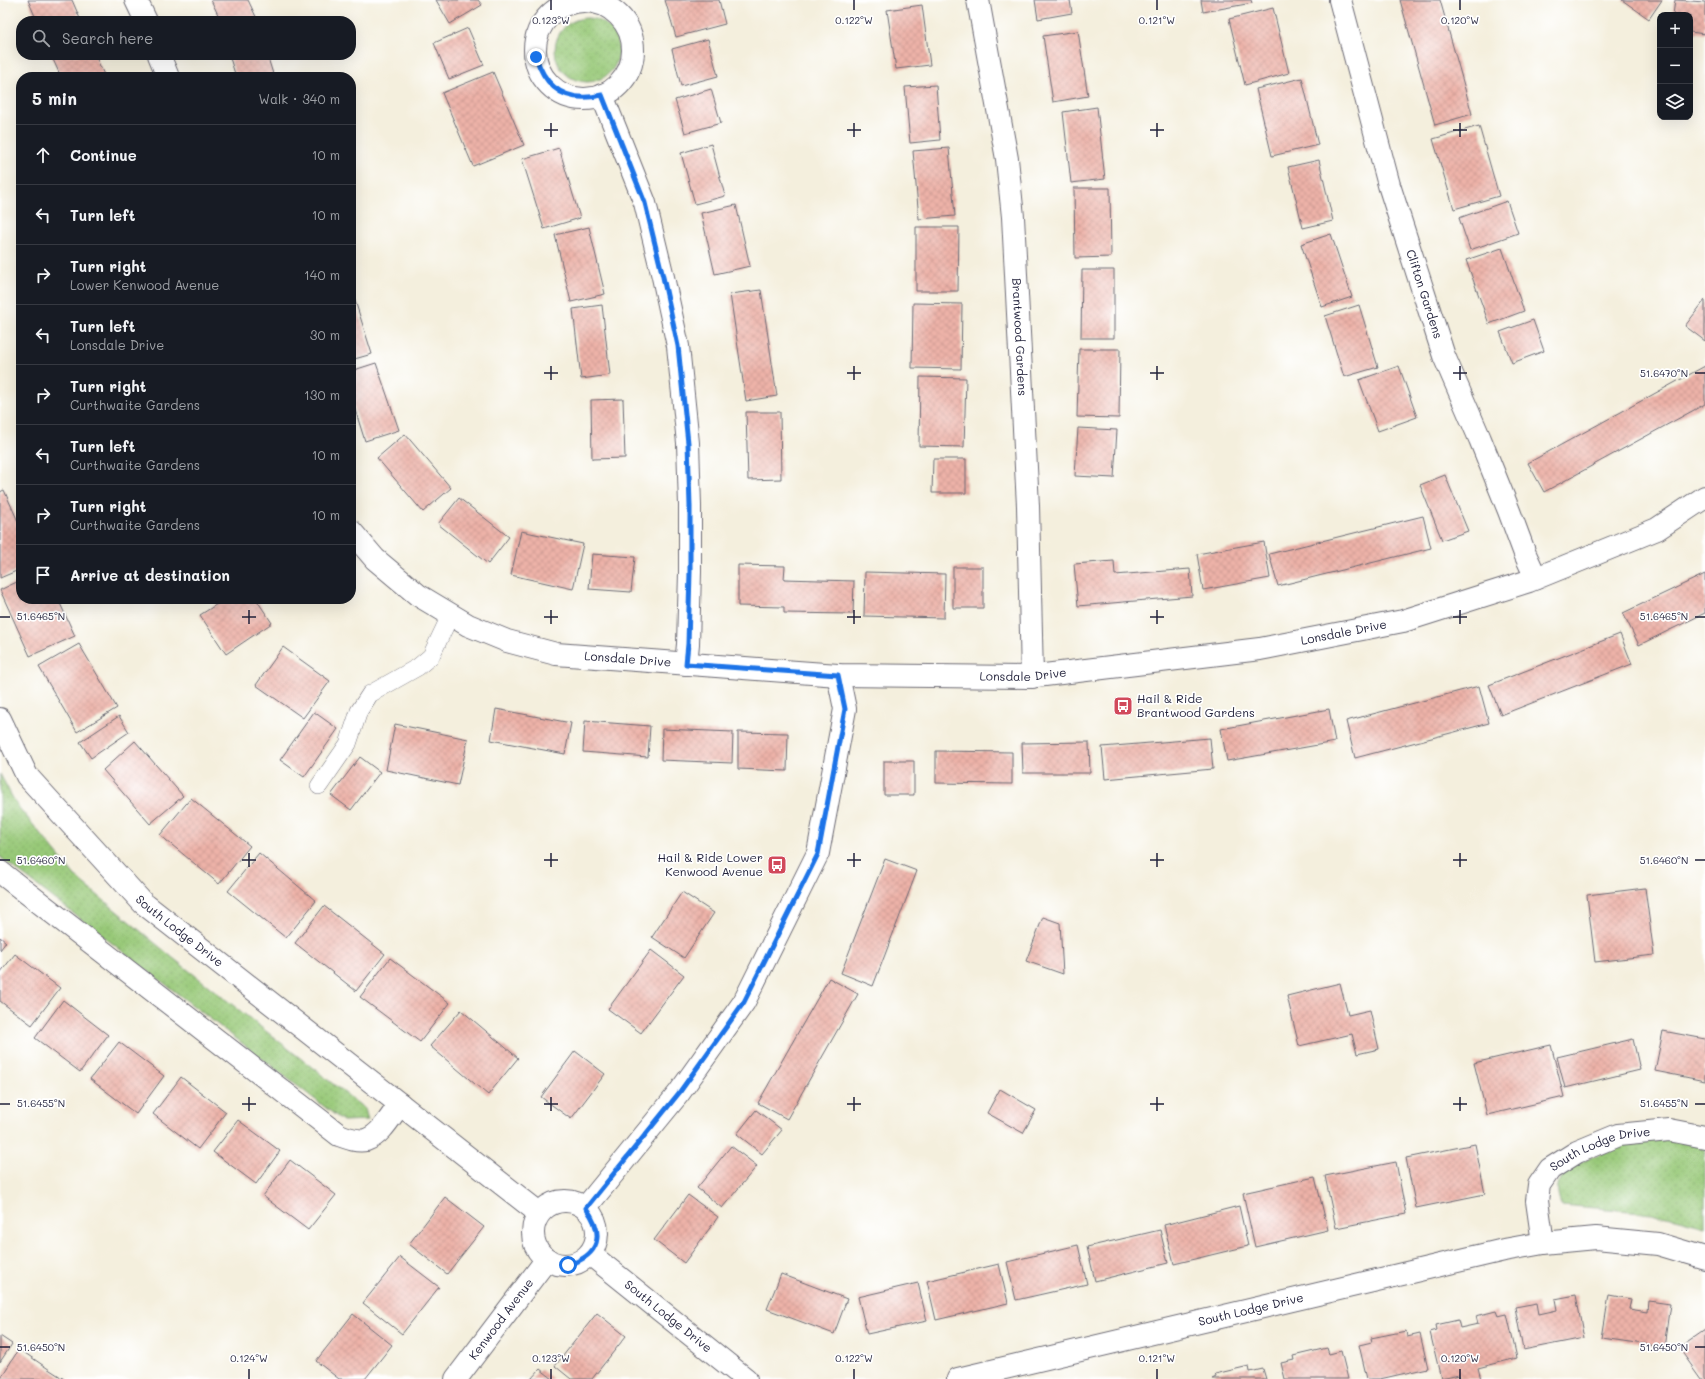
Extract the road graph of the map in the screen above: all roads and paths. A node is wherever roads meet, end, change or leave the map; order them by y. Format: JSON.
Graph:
{"nodes":[{"id":1,"x":136,"y":0,"type":"edge"},
{"id":2,"x":978,"y":0,"type":"edge"},
{"id":3,"x":1340,"y":0,"type":"edge"},
{"id":4,"x":559,"y":4,"type":"edge"},
{"id":5,"x":144,"y":16,"type":"edge"},
{"id":6,"x":162,"y":60,"type":"edge"},
{"id":7,"x":166,"y":72,"type":"edge"},
{"id":8,"x":602,"y":95,"type":"junction"},
{"id":9,"x":1705,"y":497,"type":"edge"},
{"id":10,"x":356,"y":537,"type":"edge"},
{"id":11,"x":1536,"y":578,"type":"junction"},
{"id":12,"x":451,"y":614,"type":"junction"},
{"id":13,"x":686,"y":664,"type":"junction"},
{"id":14,"x":838,"y":675,"type":"junction"},
{"id":15,"x":1032,"y":677,"type":"junction"},
{"id":16,"x":0,"y":720,"type":"edge"},
{"id":17,"x":319,"y":786,"type":"dead end"},
{"id":18,"x":0,"y":872,"type":"edge"},
{"id":19,"x":400,"y":1104,"type":"junction"},
{"id":20,"x":1705,"y":1137,"type":"edge"},
{"id":21,"x":586,"y":1208,"type":"junction"},
{"id":22,"x":539,"y":1213,"type":"junction"},
{"id":23,"x":1543,"y":1243,"type":"junction"},
{"id":24,"x":590,"y":1254,"type":"junction"},
{"id":25,"x":1705,"y":1258,"type":"edge"},
{"id":26,"x":547,"y":1259,"type":"junction"},
{"id":27,"x":456,"y":1379,"type":"edge"},
{"id":28,"x":746,"y":1379,"type":"edge"},
{"id":29,"x":958,"y":1379,"type":"edge"}],
"edges":[{"from":1,"to":5,"type":"street"},
{"from":2,"to":15,"type":"street","name":"Brantwood Gardens"},
{"from":3,"to":11,"type":"street","name":"Clifton Gardens"},
{"from":4,"to":8,"type":"street"},
{"from":4,"to":8,"type":"street"},
{"from":6,"to":7,"type":"street"},
{"from":8,"to":13,"type":"street"},
{"from":9,"to":11,"type":"street","name":"Lonsdale Drive"},
{"from":10,"to":12,"type":"street","name":"Lonsdale Drive"},
{"from":11,"to":15,"type":"street","name":"Lonsdale Drive"},
{"from":12,"to":13,"type":"street","name":"Lonsdale Drive"},
{"from":12,"to":17,"type":"lane"},
{"from":13,"to":14,"type":"street","name":"Lonsdale Drive"},
{"from":14,"to":15,"type":"street","name":"Lonsdale Drive"},
{"from":14,"to":21,"type":"street"},
{"from":16,"to":19,"type":"street","name":"South Lodge Drive"},
{"from":18,"to":19,"type":"street"},
{"from":19,"to":22,"type":"street","name":"South Lodge Drive"},
{"from":20,"to":23,"type":"street","name":"South Lodge Drive"},
{"from":21,"to":22,"type":"street"},
{"from":21,"to":24,"type":"street"},
{"from":22,"to":26,"type":"street"},
{"from":23,"to":25,"type":"street","name":"South Lodge Drive"},
{"from":23,"to":29,"type":"street","name":"South Lodge Drive"},
{"from":24,"to":26,"type":"street"},
{"from":24,"to":28,"type":"street","name":"South Lodge Drive"},
{"from":26,"to":27,"type":"street","name":"Kenwood Avenue"}]}
